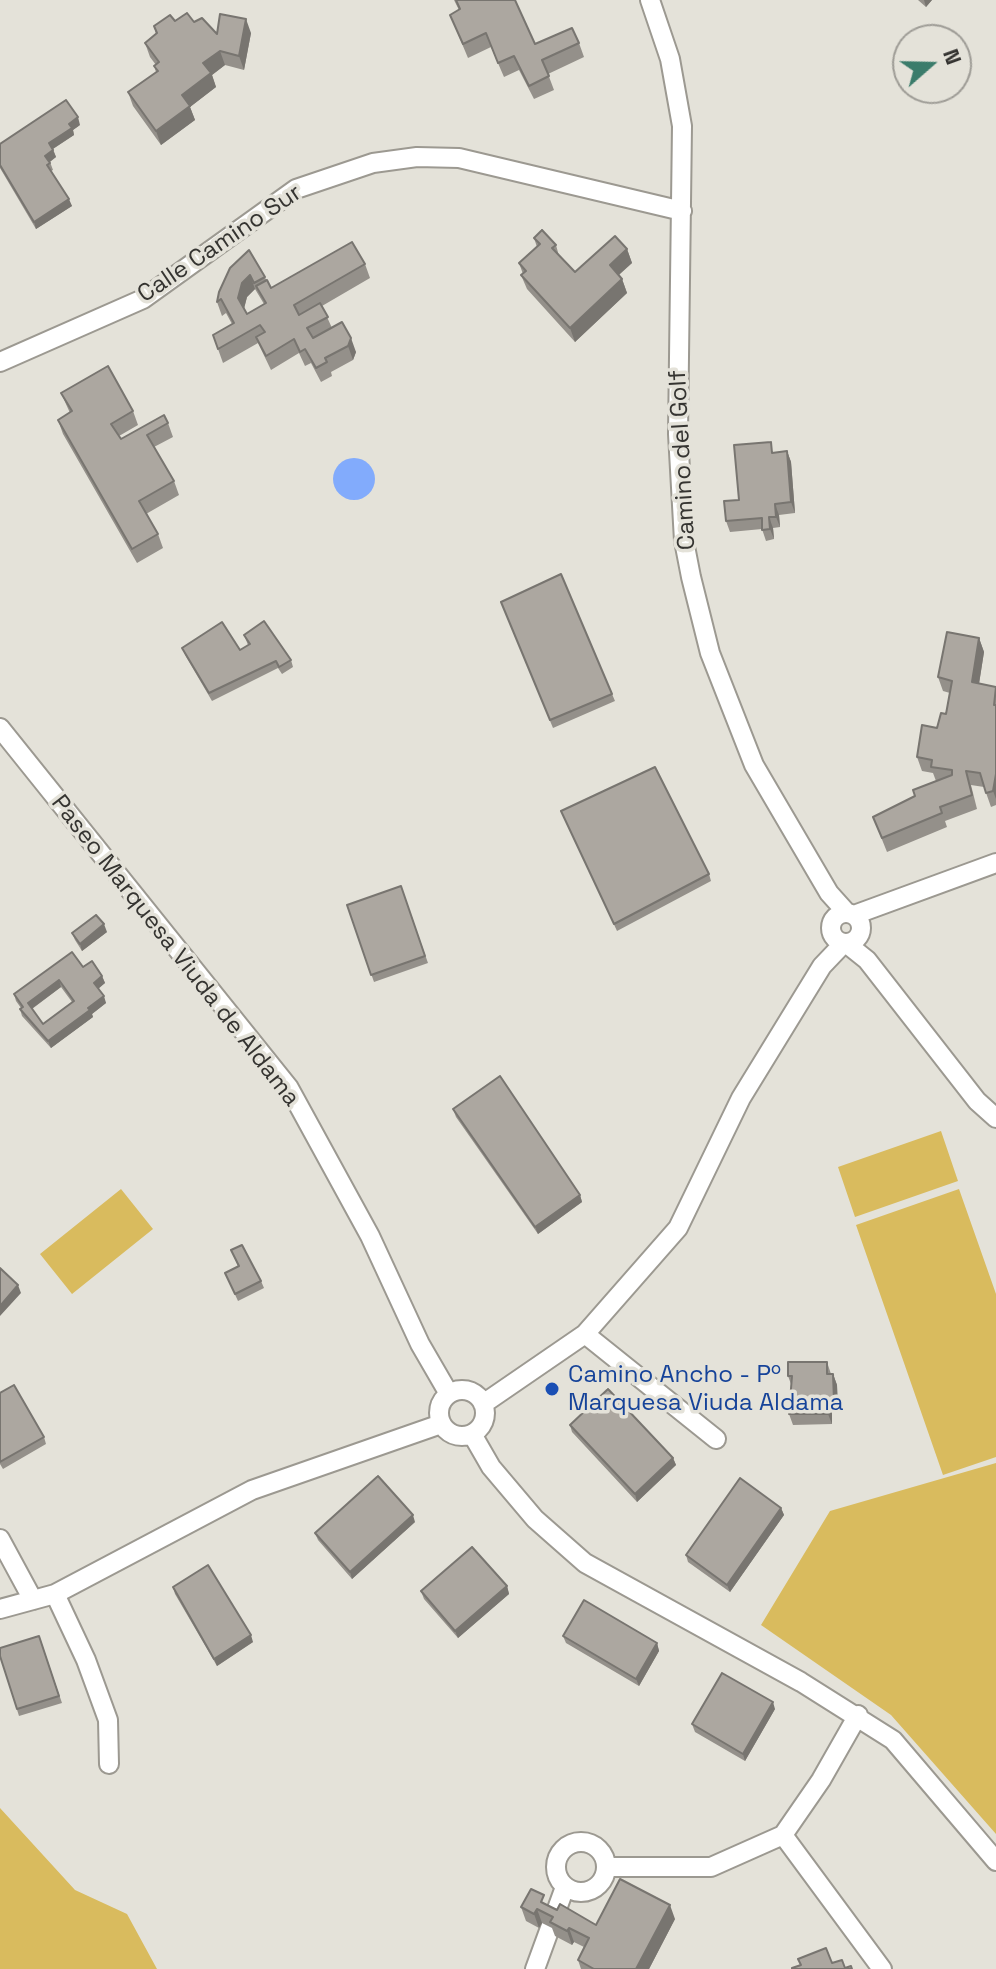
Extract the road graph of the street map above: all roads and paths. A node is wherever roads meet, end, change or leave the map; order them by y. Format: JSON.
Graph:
{"nodes":[{"id":1,"x":650,"y":0,"type":"edge"},
{"id":2,"x":682,"y":211,"type":"junction"},
{"id":3,"x":0,"y":362,"type":"edge"},
{"id":4,"x":0,"y":728,"type":"edge"},
{"id":5,"x":996,"y":863,"type":"edge"},
{"id":6,"x":847,"y":929,"type":"junction"},
{"id":7,"x":996,"y":1118,"type":"edge"},
{"id":8,"x":585,"y":1334,"type":"junction"},
{"id":9,"x":449,"y":1394,"type":"junction"},
{"id":10,"x":483,"y":1404,"type":"junction"},
{"id":11,"x":441,"y":1424,"type":"junction"},
{"id":12,"x":472,"y":1434,"type":"junction"},
{"id":13,"x":716,"y":1439,"type":"dead end"},
{"id":14,"x":0,"y":1539,"type":"edge"},
{"id":15,"x":55,"y":1594,"type":"junction"},
{"id":16,"x":33,"y":1600,"type":"junction"},
{"id":17,"x":0,"y":1609,"type":"edge"},
{"id":18,"x":858,"y":1715,"type":"junction"},
{"id":19,"x":109,"y":1764,"type":"dead end"},
{"id":20,"x":783,"y":1835,"type":"junction"},
{"id":21,"x":996,"y":1861,"type":"edge"},
{"id":22,"x":606,"y":1867,"type":"junction"},
{"id":23,"x":565,"y":1887,"type":"junction"},
{"id":24,"x":543,"y":1950,"type":"junction"},
{"id":25,"x":535,"y":1969,"type":"edge"},
{"id":26,"x":553,"y":1969,"type":"edge"},
{"id":27,"x":882,"y":1969,"type":"edge"}],
"edges":[{"from":1,"to":2,"type":"street","name":"Camino del Golf"},
{"from":2,"to":3,"type":"street","name":"Calle Camino Sur"},
{"from":2,"to":6,"type":"street","name":"Camino del Golf"},
{"from":4,"to":9,"type":"street","name":"Paseo Marquesa Viuda de Aldama"},
{"from":5,"to":6,"type":"street"},
{"from":6,"to":7,"type":"street"},
{"from":6,"to":8,"type":"street"},
{"from":8,"to":10,"type":"street"},
{"from":8,"to":13,"type":"street"},
{"from":9,"to":10,"type":"street"},
{"from":9,"to":11,"type":"street"},
{"from":10,"to":12,"type":"street"},
{"from":11,"to":12,"type":"street"},
{"from":11,"to":15,"type":"street"},
{"from":12,"to":18,"type":"street"},
{"from":14,"to":16,"type":"street"},
{"from":15,"to":16,"type":"street"},
{"from":15,"to":19,"type":"street"},
{"from":16,"to":17,"type":"street"},
{"from":18,"to":20,"type":"street"},
{"from":18,"to":21,"type":"street"},
{"from":20,"to":22,"type":"street"},
{"from":20,"to":27,"type":"street"},
{"from":22,"to":23,"type":"street"},
{"from":22,"to":23,"type":"street"},
{"from":23,"to":24,"type":"street"},
{"from":24,"to":25,"type":"street"},
{"from":24,"to":26,"type":"street"}]}
